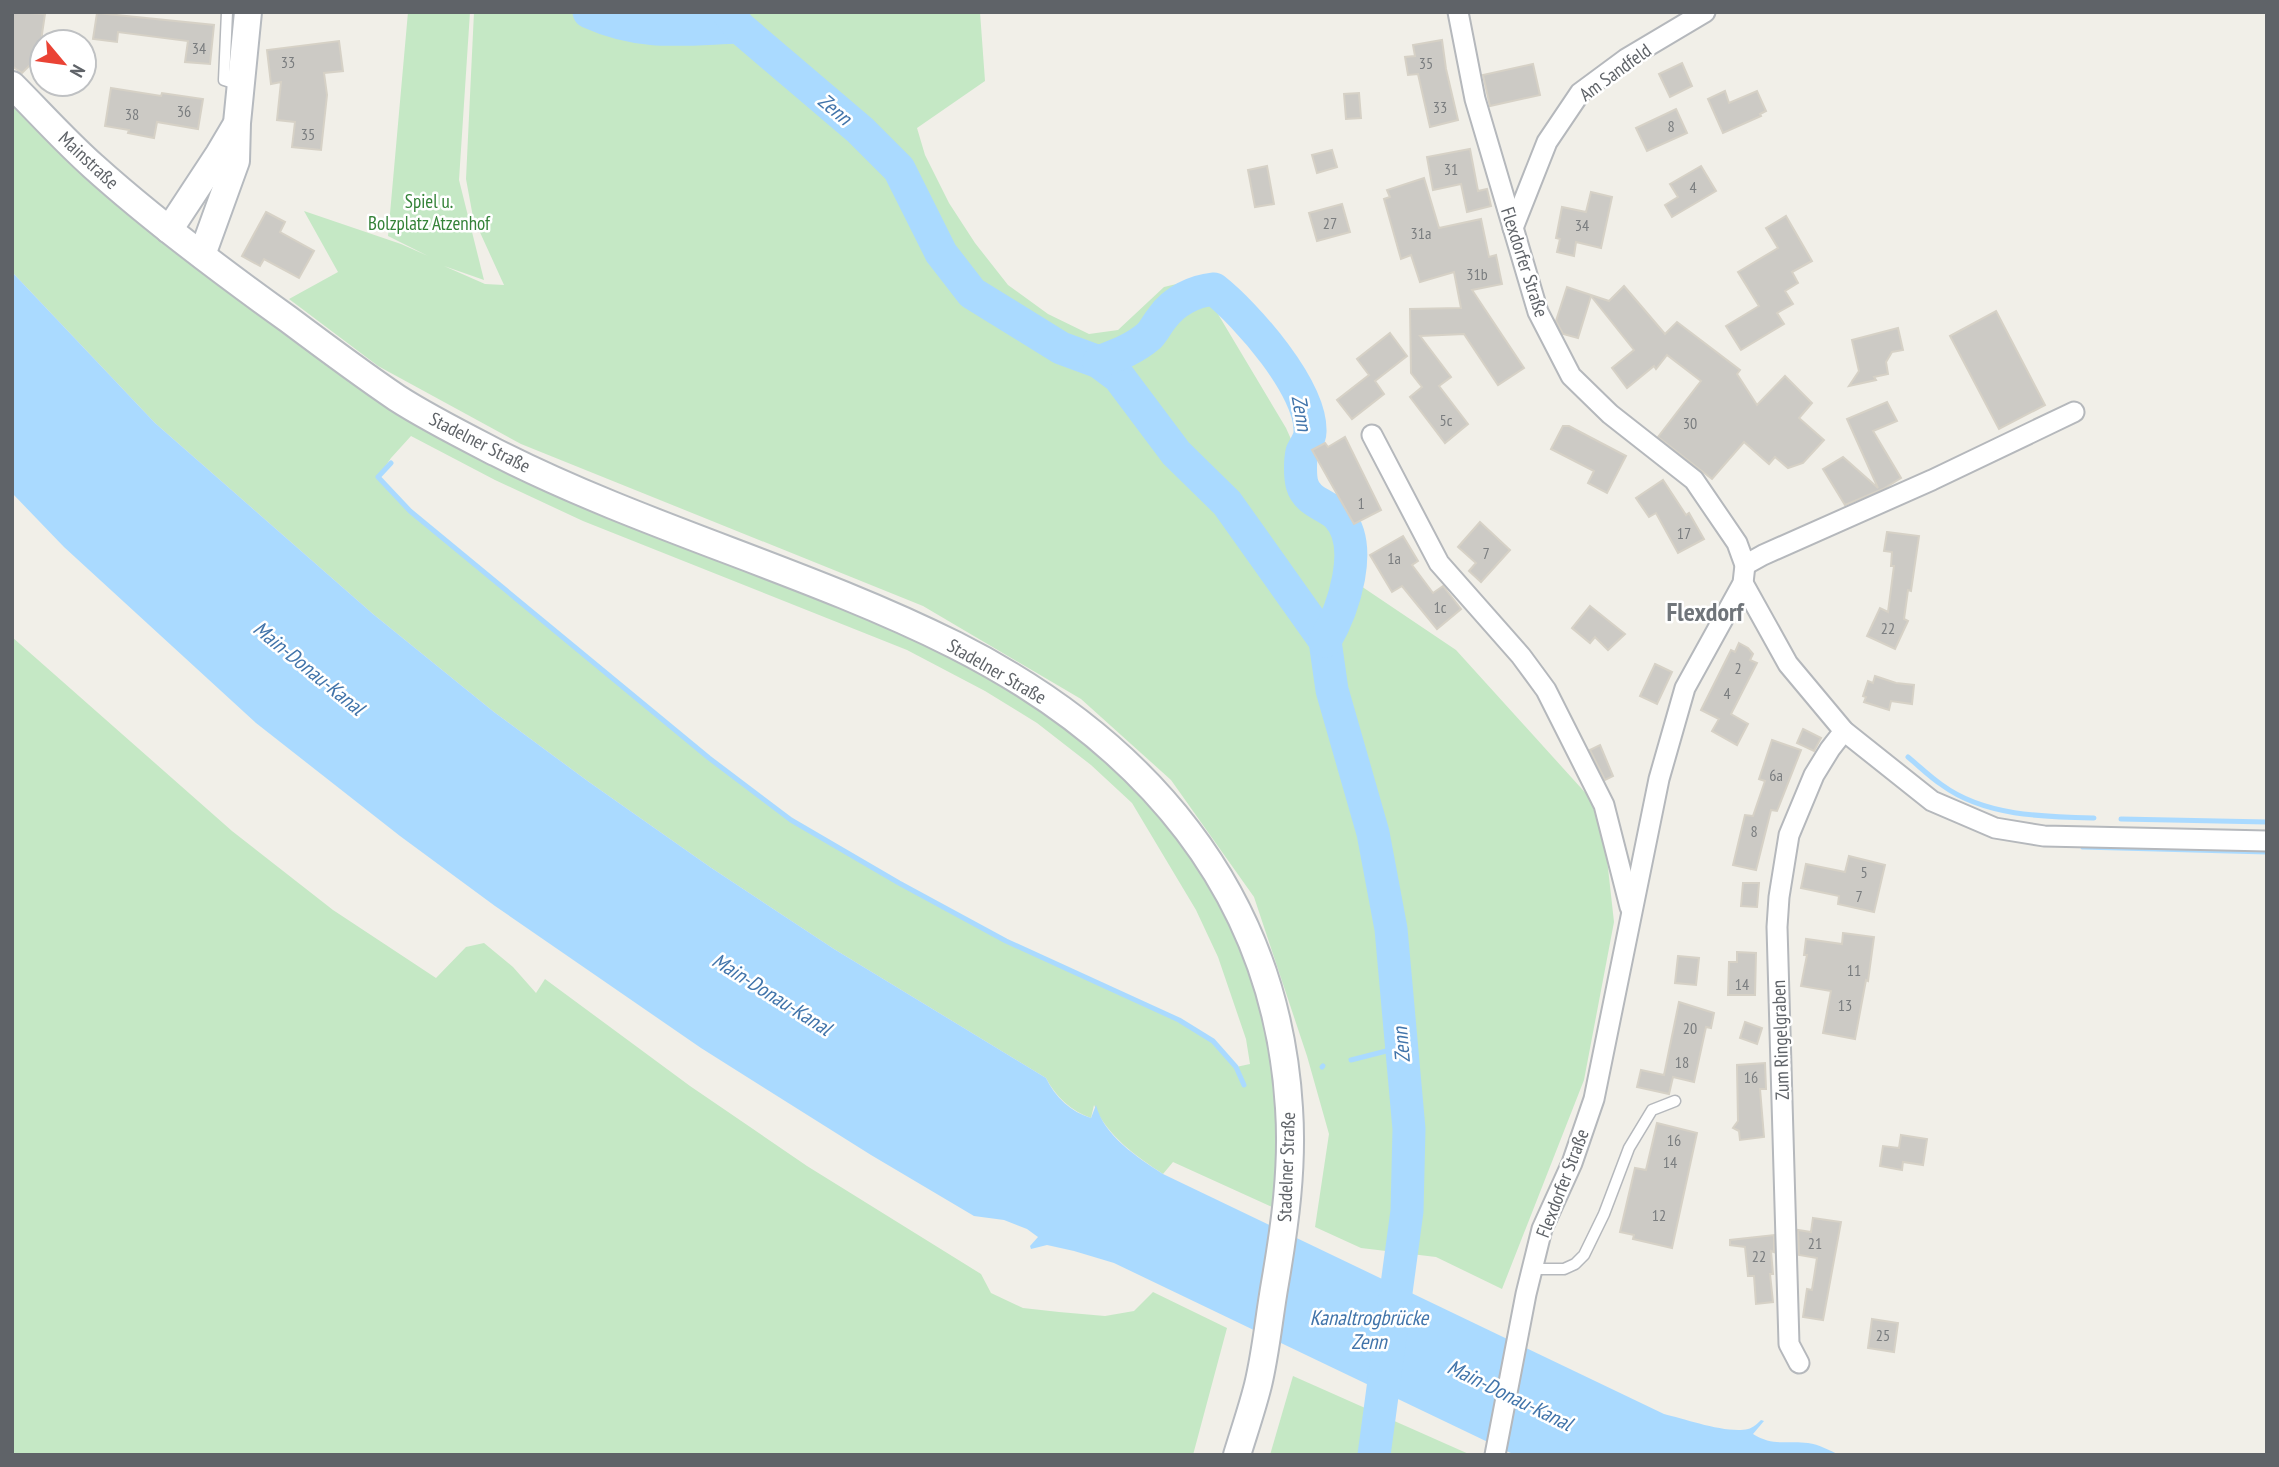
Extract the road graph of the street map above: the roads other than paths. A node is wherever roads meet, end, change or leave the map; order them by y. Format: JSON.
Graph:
{"nodes":[{"id":1,"x":228,"y":12,"type":"edge"},
{"id":2,"x":248,"y":12,"type":"edge"},
{"id":3,"x":1458,"y":12,"type":"edge"},
{"id":4,"x":1704,"y":12,"type":"edge"},
{"id":5,"x":12,"y":85,"type":"edge"},
{"id":6,"x":241,"y":85,"type":"junction"},
{"id":7,"x":237,"y":122,"type":"junction"},
{"id":8,"x":1513,"y":228,"type":"junction"},
{"id":9,"x":169,"y":230,"type":"junction"},
{"id":10,"x":202,"y":255,"type":"junction"},
{"id":11,"x":2074,"y":412,"type":"dead end"},
{"id":12,"x":1372,"y":435,"type":"dead end"},
{"id":13,"x":1744,"y":574,"type":"junction"},
{"id":14,"x":1844,"y":731,"type":"junction"},
{"id":15,"x":2267,"y":841,"type":"edge"},
{"id":16,"x":1632,"y":912,"type":"junction"},
{"id":17,"x":1675,"y":1101,"type":"dead end"},
{"id":18,"x":1532,"y":1269,"type":"junction"},
{"id":19,"x":1798,"y":1363,"type":"dead end"},
{"id":20,"x":1237,"y":1455,"type":"edge"},
{"id":21,"x":1495,"y":1455,"type":"edge"}],
"edges":[{"from":1,"to":6,"type":"lane"},
{"from":2,"to":6,"type":"main road"},
{"from":3,"to":8,"type":"street","name":"Flexdorfer Straße"},
{"from":4,"to":8,"type":"street","name":"Am Sandfeld"},
{"from":5,"to":9,"type":"main road","name":"Mainstraße"},
{"from":6,"to":7,"type":"main road"},
{"from":7,"to":9,"type":"main road"},
{"from":7,"to":10,"type":"main road"},
{"from":8,"to":13,"type":"street","name":"Flexdorfer Straße"},
{"from":9,"to":10,"type":"main road","name":"Stadelner Straße"},
{"from":10,"to":20,"type":"main road","name":"Stadelner Straße"},
{"from":11,"to":13,"type":"street"},
{"from":12,"to":16,"type":"street","name":"Flexdorfer Straße"},
{"from":13,"to":14,"type":"street","name":"Flexdorfer Straße"},
{"from":13,"to":16,"type":"street","name":"Flexdorfer Straße"},
{"from":14,"to":15,"type":"street","name":"Flexdorfer Straße"},
{"from":14,"to":19,"type":"street","name":"Zum Ringelgraben"},
{"from":16,"to":18,"type":"street","name":"Flexdorfer Straße"},
{"from":17,"to":18,"type":"lane"},
{"from":18,"to":21,"type":"street","name":"Flexdorfer Straße"}]}
